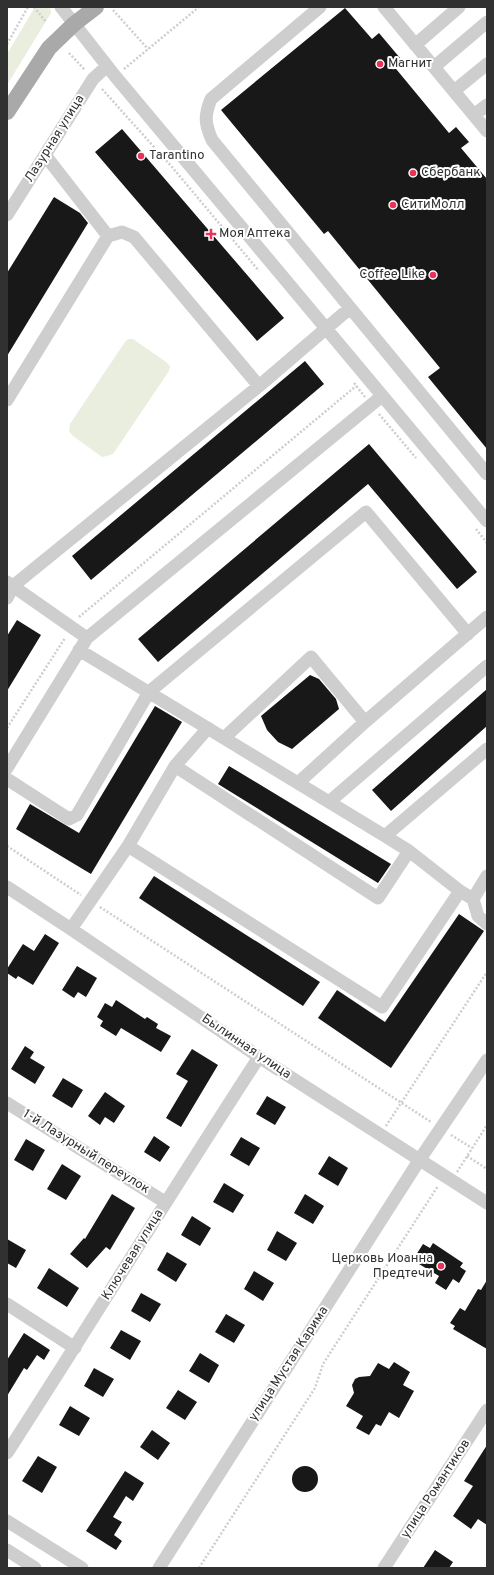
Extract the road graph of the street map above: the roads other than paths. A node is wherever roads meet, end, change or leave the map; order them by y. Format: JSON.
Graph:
{"nodes":[{"id":1,"x":61,"y":7,"type":"edge"},
{"id":2,"x":96,"y":7,"type":"edge"},
{"id":3,"x":320,"y":7,"type":"edge"},
{"id":4,"x":459,"y":7,"type":"edge"},
{"id":5,"x":390,"y":9,"type":"edge"},
{"id":6,"x":487,"y":22,"type":"edge"},
{"id":7,"x":74,"y":24,"type":"junction"},
{"id":8,"x":415,"y":45,"type":"junction"},
{"id":9,"x":487,"y":64,"type":"edge"},
{"id":10,"x":434,"y":67,"type":"junction"},
{"id":11,"x":111,"y":71,"type":"junction"},
{"id":12,"x":454,"y":91,"type":"junction"},
{"id":13,"x":487,"y":105,"type":"edge"},
{"id":14,"x":7,"y":112,"type":"edge"},
{"id":15,"x":474,"y":115,"type":"junction"},
{"id":16,"x":487,"y":131,"type":"edge"},
{"id":17,"x":45,"y":155,"type":"junction"},
{"id":18,"x":7,"y":215,"type":"edge"},
{"id":19,"x":108,"y":236,"type":"junction"},
{"id":20,"x":350,"y":308,"type":"junction"},
{"id":21,"x":326,"y":328,"type":"junction"},
{"id":22,"x":260,"y":386,"type":"junction"},
{"id":23,"x":382,"y":396,"type":"junction"},
{"id":24,"x":7,"y":400,"type":"edge"},
{"id":25,"x":487,"y":474,"type":"edge"},
{"id":26,"x":487,"y":521,"type":"edge"},
{"id":27,"x":10,"y":584,"type":"edge"},
{"id":28,"x":7,"y":598,"type":"edge"},
{"id":29,"x":487,"y":617,"type":"edge"},
{"id":30,"x":468,"y":634,"type":"junction"},
{"id":31,"x":87,"y":638,"type":"junction"},
{"id":32,"x":79,"y":650,"type":"junction"},
{"id":33,"x":487,"y":666,"type":"edge"},
{"id":34,"x":149,"y":692,"type":"junction"},
{"id":35,"x":365,"y":722,"type":"junction"},
{"id":36,"x":208,"y":728,"type":"junction"},
{"id":37,"x":224,"y":738,"type":"junction"},
{"id":38,"x":487,"y":749,"type":"edge"},
{"id":39,"x":175,"y":766,"type":"junction"},
{"id":40,"x":7,"y":768,"type":"edge"},
{"id":41,"x":7,"y":779,"type":"edge"},
{"id":42,"x":298,"y":783,"type":"junction"},
{"id":43,"x":329,"y":802,"type":"junction"},
{"id":44,"x":385,"y":836,"type":"junction"},
{"id":45,"x":128,"y":846,"type":"junction"},
{"id":46,"x":409,"y":851,"type":"junction"},
{"id":47,"x":487,"y":876,"type":"edge"},
{"id":48,"x":7,"y":887,"type":"edge"},
{"id":49,"x":460,"y":891,"type":"junction"},
{"id":50,"x":473,"y":899,"type":"junction"},
{"id":51,"x":487,"y":924,"type":"edge"},
{"id":52,"x":71,"y":929,"type":"junction"},
{"id":53,"x":259,"y":1057,"type":"junction"},
{"id":54,"x":487,"y":1060,"type":"edge"},
{"id":55,"x":7,"y":1103,"type":"edge"},
{"id":56,"x":420,"y":1159,"type":"junction"},
{"id":57,"x":165,"y":1202,"type":"junction"},
{"id":58,"x":487,"y":1203,"type":"edge"},
{"id":59,"x":7,"y":1304,"type":"edge"},
{"id":60,"x":75,"y":1348,"type":"junction"},
{"id":61,"x":487,"y":1410,"type":"edge"},
{"id":62,"x":7,"y":1453,"type":"edge"},
{"id":63,"x":7,"y":1521,"type":"edge"},
{"id":64,"x":7,"y":1550,"type":"edge"},
{"id":65,"x":35,"y":1568,"type":"edge"},
{"id":66,"x":82,"y":1568,"type":"edge"},
{"id":67,"x":159,"y":1568,"type":"edge"},
{"id":68,"x":384,"y":1568,"type":"edge"}],
"edges":[{"from":1,"to":7,"type":"street"},
{"from":2,"to":7,"type":"main road"},
{"from":3,"to":20,"type":"street"},
{"from":4,"to":8,"type":"street"},
{"from":5,"to":8,"type":"street"},
{"from":6,"to":10,"type":"street"},
{"from":7,"to":11,"type":"street"},
{"from":7,"to":14,"type":"main road"},
{"from":8,"to":10,"type":"street"},
{"from":9,"to":12,"type":"street"},
{"from":10,"to":12,"type":"street"},
{"from":11,"to":17,"type":"street","name":"Лазурная улица"},
{"from":11,"to":21,"type":"street"},
{"from":12,"to":15,"type":"street"},
{"from":13,"to":15,"type":"street"},
{"from":15,"to":16,"type":"street"},
{"from":17,"to":18,"type":"street","name":"Лазурная улица"},
{"from":17,"to":19,"type":"street"},
{"from":19,"to":22,"type":"street"},
{"from":19,"to":24,"type":"street"},
{"from":20,"to":21,"type":"street"},
{"from":20,"to":25,"type":"street"},
{"from":21,"to":22,"type":"street"},
{"from":21,"to":23,"type":"street"},
{"from":22,"to":27,"type":"street"},
{"from":23,"to":26,"type":"street"},
{"from":23,"to":31,"type":"street"},
{"from":27,"to":28,"type":"street"},
{"from":27,"to":31,"type":"street"},
{"from":29,"to":30,"type":"street"},
{"from":30,"to":34,"type":"street"},
{"from":30,"to":35,"type":"street"},
{"from":31,"to":32,"type":"street"},
{"from":32,"to":34,"type":"street"},
{"from":32,"to":40,"type":"street"},
{"from":33,"to":43,"type":"street"},
{"from":34,"to":36,"type":"street"},
{"from":34,"to":41,"type":"street"},
{"from":35,"to":37,"type":"street"},
{"from":35,"to":42,"type":"street"},
{"from":36,"to":37,"type":"street"},
{"from":36,"to":39,"type":"street"},
{"from":37,"to":42,"type":"street"},
{"from":38,"to":44,"type":"street"},
{"from":39,"to":45,"type":"street"},
{"from":39,"to":46,"type":"street"},
{"from":42,"to":43,"type":"street"},
{"from":43,"to":44,"type":"street"},
{"from":44,"to":46,"type":"street"},
{"from":45,"to":49,"type":"street"},
{"from":45,"to":52,"type":"street"},
{"from":46,"to":49,"type":"street"},
{"from":47,"to":50,"type":"street"},
{"from":48,"to":52,"type":"street","name":"Былинная улица"},
{"from":49,"to":50,"type":"street"},
{"from":50,"to":51,"type":"street"},
{"from":52,"to":53,"type":"street","name":"Былинная улица"},
{"from":53,"to":56,"type":"street","name":"Былинная улица"},
{"from":53,"to":57,"type":"street","name":"Ключевая улица"},
{"from":54,"to":56,"type":"street","name":"улица Мустая Карима"},
{"from":55,"to":57,"type":"street","name":"1-й Лазурный переулок"},
{"from":56,"to":58,"type":"street","name":"Былинная улица"},
{"from":56,"to":67,"type":"street","name":"улица Мустая Карима"},
{"from":57,"to":60,"type":"street","name":"Ключевая улица"},
{"from":59,"to":60,"type":"street"},
{"from":60,"to":62,"type":"street","name":"Ключевая улица"},
{"from":61,"to":68,"type":"street","name":"улица Романтиков"},
{"from":63,"to":66,"type":"street"},
{"from":64,"to":65,"type":"street"}]}
